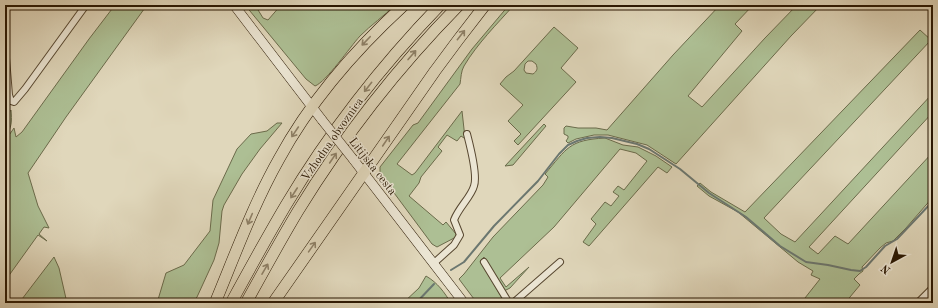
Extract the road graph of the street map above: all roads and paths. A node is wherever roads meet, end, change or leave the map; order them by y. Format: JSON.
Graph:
{"nodes":[{"id":1,"x":86,"y":5,"type":"edge"},
{"id":2,"x":234,"y":5,"type":"edge"},
{"id":3,"x":404,"y":5,"type":"edge"},
{"id":4,"x":440,"y":5,"type":"edge"},
{"id":5,"x":459,"y":5,"type":"edge"},
{"id":6,"x":485,"y":5,"type":"edge"},
{"id":7,"x":5,"y":46,"type":"edge"},
{"id":8,"x":312,"y":106,"type":"junction"},
{"id":9,"x":467,"y":134,"type":"dead end"},
{"id":10,"x":364,"y":174,"type":"junction"},
{"id":11,"x":484,"y":262,"type":"dead end"},
{"id":12,"x":560,"y":262,"type":"dead end"},
{"id":13,"x":434,"y":263,"type":"junction"},
{"id":14,"x":933,"y":289,"type":"edge"},
{"id":15,"x":214,"y":303,"type":"edge"},
{"id":16,"x":231,"y":303,"type":"edge"},
{"id":17,"x":246,"y":303,"type":"edge"},
{"id":18,"x":273,"y":303,"type":"edge"},
{"id":19,"x":464,"y":303,"type":"edge"},
{"id":20,"x":509,"y":303,"type":"edge"},
{"id":21,"x":513,"y":303,"type":"edge"},
{"id":22,"x":919,"y":303,"type":"edge"}],
"edges":[{"from":1,"to":7,"type":"street"},
{"from":2,"to":8,"type":"main road","name":"Litijska cesta"},
{"from":3,"to":8,"type":"highway","one_way":true},
{"from":4,"to":16,"type":"highway","name":"Vzhodna obvoznica","one_way":true},
{"from":17,"to":5,"type":"highway","name":"Vzhodna obvoznica","one_way":true},
{"from":10,"to":6,"type":"highway","one_way":true},
{"from":8,"to":10,"type":"main road","name":"Litijska cesta","bridge":true},
{"from":8,"to":15,"type":"highway","one_way":true},
{"from":9,"to":13,"type":"street"},
{"from":10,"to":13,"type":"main road","name":"Litijska cesta"},
{"from":18,"to":10,"type":"highway","one_way":true},
{"from":11,"to":20,"type":"street"},
{"from":12,"to":21,"type":"street"},
{"from":13,"to":19,"type":"main road","name":"Litijska cesta"},
{"from":14,"to":22,"type":"street"}]}
